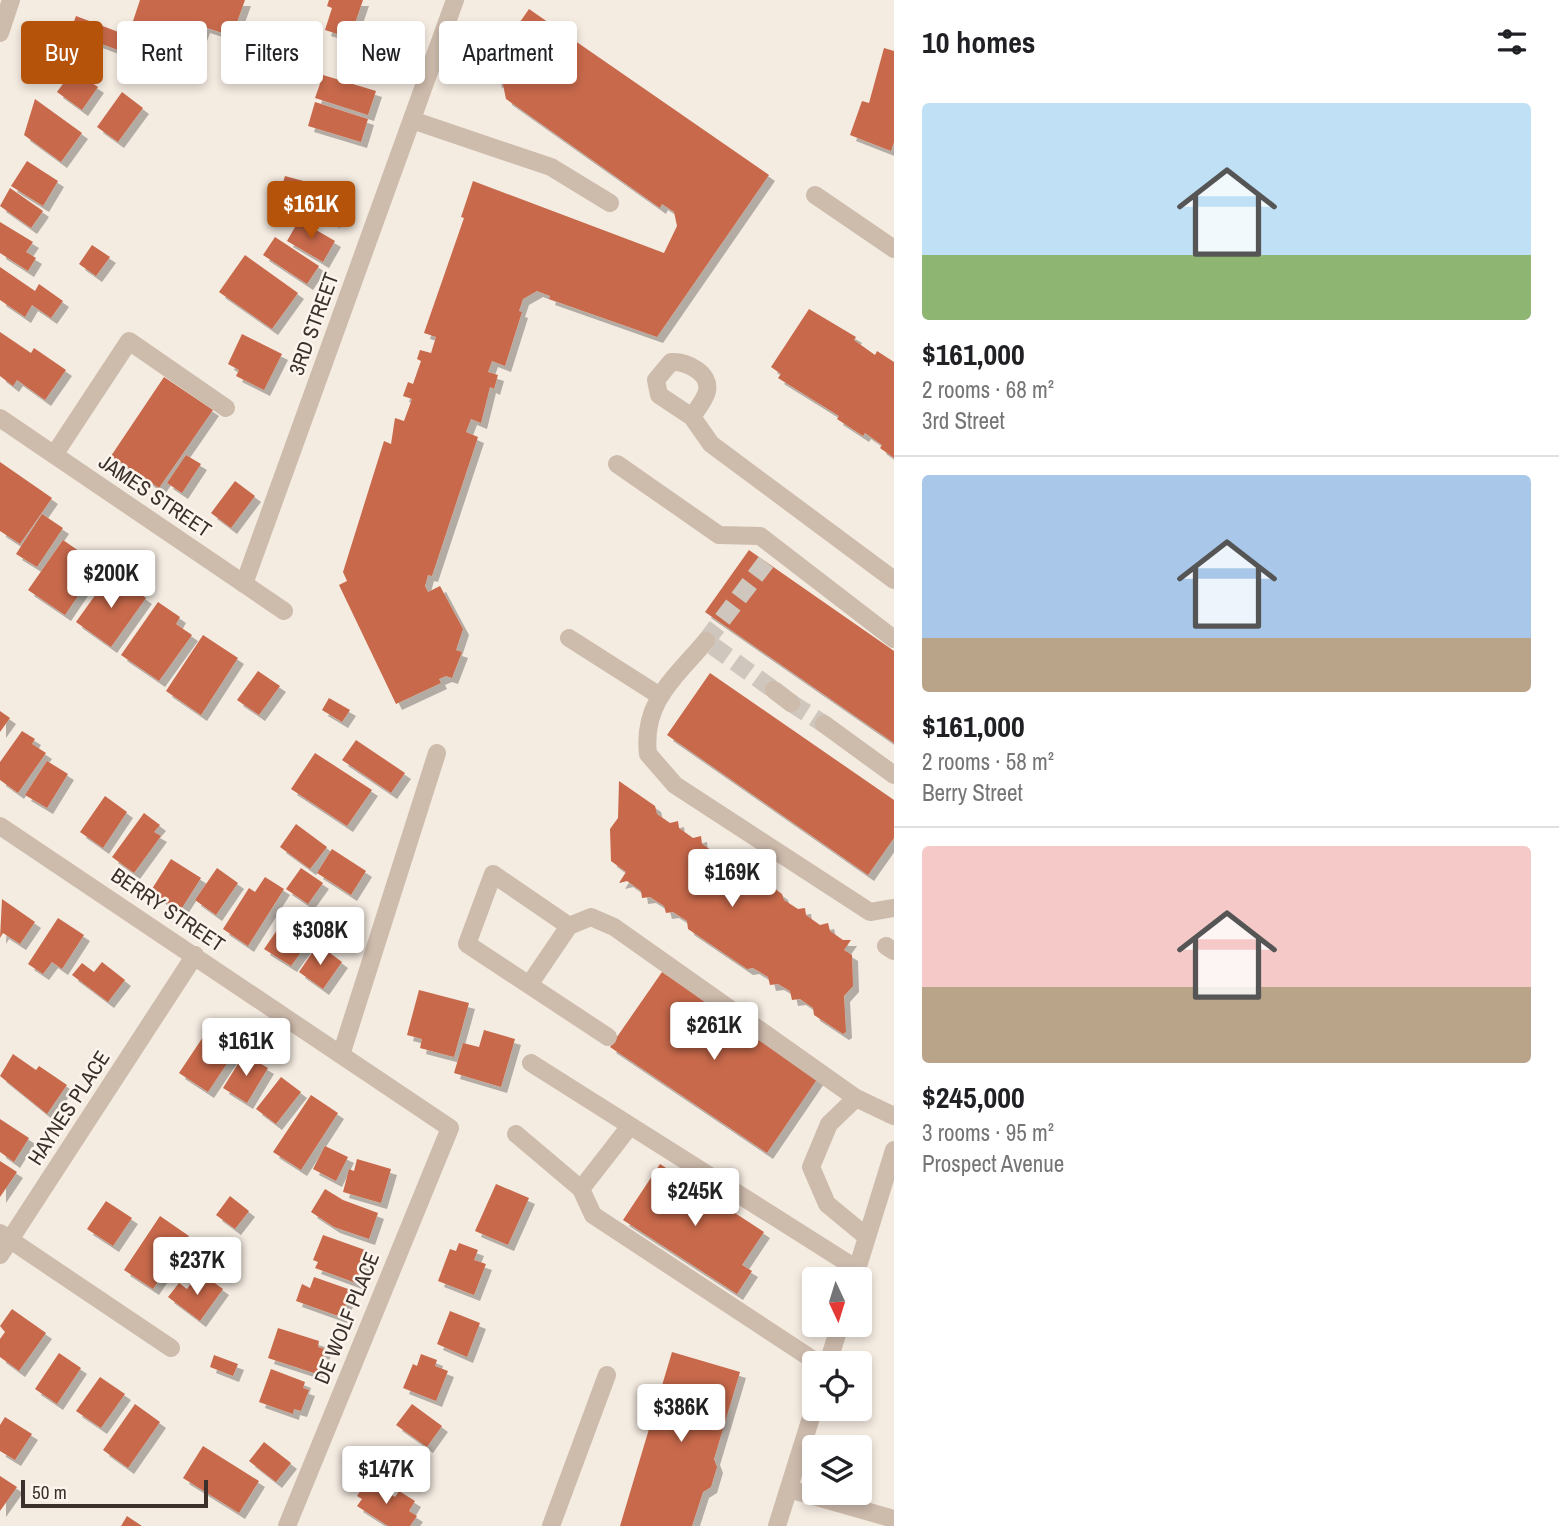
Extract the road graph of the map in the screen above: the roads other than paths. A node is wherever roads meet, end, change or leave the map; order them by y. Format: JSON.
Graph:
{"nodes":[{"id":1,"x":11,"y":0,"type":"edge"},
{"id":2,"x":455,"y":0,"type":"edge"},
{"id":3,"x":0,"y":33,"type":"edge"},
{"id":4,"x":412,"y":120,"type":"junction"},
{"id":5,"x":815,"y":195,"type":"dead end"},
{"id":6,"x":610,"y":203,"type":"dead end"},
{"id":7,"x":894,"y":248,"type":"edge"},
{"id":8,"x":226,"y":408,"type":"dead end"},
{"id":9,"x":692,"y":417,"type":"dead end"},
{"id":10,"x":0,"y":418,"type":"edge"},
{"id":11,"x":54,"y":455,"type":"junction"},
{"id":12,"x":617,"y":464,"type":"dead end"},
{"id":13,"x":894,"y":580,"type":"edge"},
{"id":14,"x":244,"y":584,"type":"junction"},
{"id":15,"x":284,"y":611,"type":"dead end"},
{"id":16,"x":569,"y":638,"type":"dead end"},
{"id":17,"x":894,"y":639,"type":"edge"},
{"id":18,"x":706,"y":641,"type":"dead end"},
{"id":19,"x":774,"y":690,"type":"tunnel mouth"},
{"id":20,"x":660,"y":696,"type":"junction"},
{"id":21,"x":791,"y":703,"type":"tunnel mouth"},
{"id":22,"x":824,"y":724,"type":"tunnel mouth"},
{"id":23,"x":437,"y":753,"type":"dead end"},
{"id":24,"x":894,"y":775,"type":"edge"},
{"id":25,"x":0,"y":826,"type":"edge"},
{"id":26,"x":894,"y":908,"type":"edge"},
{"id":27,"x":569,"y":926,"type":"junction"},
{"id":28,"x":195,"y":955,"type":"junction"},
{"id":29,"x":529,"y":985,"type":"junction"},
{"id":30,"x":608,"y":1037,"type":"dead end"},
{"id":31,"x":341,"y":1055,"type":"junction"},
{"id":32,"x":531,"y":1063,"type":"dead end"},
{"id":33,"x":856,"y":1098,"type":"junction"},
{"id":34,"x":894,"y":1116,"type":"edge"},
{"id":35,"x":630,"y":1126,"type":"junction"},
{"id":36,"x":450,"y":1128,"type":"joint"},
{"id":37,"x":516,"y":1133,"type":"dead end"},
{"id":38,"x":894,"y":1150,"type":"edge"},
{"id":39,"x":581,"y":1189,"type":"junction"},
{"id":40,"x":867,"y":1237,"type":"junction"},
{"id":41,"x":3,"y":1242,"type":"edge"},
{"id":42,"x":844,"y":1267,"type":"edge"},
{"id":43,"x":857,"y":1267,"type":"edge"},
{"id":44,"x":171,"y":1348,"type":"dead end"},
{"id":45,"x":802,"y":1352,"type":"edge"},
{"id":46,"x":607,"y":1375,"type":"dead end"},
{"id":47,"x":810,"y":1421,"type":"edge"},
{"id":48,"x":789,"y":1489,"type":"junction"},
{"id":49,"x":860,"y":1518,"type":"edge"},
{"id":50,"x":894,"y":1519,"type":"edge"},
{"id":51,"x":287,"y":1526,"type":"edge"},
{"id":52,"x":551,"y":1526,"type":"edge"},
{"id":53,"x":777,"y":1526,"type":"edge"}],
"edges":[{"from":1,"to":3,"type":"street"},
{"from":2,"to":4,"type":"street","name":"3RD STREET"},
{"from":4,"to":6,"type":"street"},
{"from":4,"to":14,"type":"street","name":"3RD STREET"},
{"from":5,"to":7,"type":"street"},
{"from":8,"to":11,"type":"street"},
{"from":9,"to":13,"type":"street"},
{"from":10,"to":11,"type":"street","name":"JAMES STREET"},
{"from":11,"to":14,"type":"street","name":"JAMES STREET"},
{"from":12,"to":17,"type":"street"},
{"from":14,"to":15,"type":"street","name":"JAMES STREET"},
{"from":16,"to":20,"type":"street"},
{"from":18,"to":20,"type":"street"},
{"from":19,"to":21,"type":"street"},
{"from":20,"to":26,"type":"street"},
{"from":22,"to":24,"type":"street"},
{"from":23,"to":31,"type":"street"},
{"from":25,"to":28,"type":"street","name":"BERRY STREET"},
{"from":27,"to":29,"type":"street"},
{"from":27,"to":29,"type":"street"},
{"from":27,"to":33,"type":"street"},
{"from":28,"to":31,"type":"street","name":"BERRY STREET"},
{"from":28,"to":41,"type":"street","name":"HAYNES PLACE"},
{"from":29,"to":30,"type":"street"},
{"from":31,"to":36,"type":"street","name":"BERRY STREET"},
{"from":32,"to":35,"type":"street"},
{"from":33,"to":34,"type":"street"},
{"from":33,"to":40,"type":"street"},
{"from":35,"to":39,"type":"street"},
{"from":35,"to":42,"type":"street"},
{"from":36,"to":51,"type":"street","name":"DE WOLF PLACE"},
{"from":37,"to":39,"type":"street"},
{"from":38,"to":40,"type":"street"},
{"from":39,"to":45,"type":"street"},
{"from":40,"to":43,"type":"street"},
{"from":41,"to":44,"type":"street"},
{"from":46,"to":52,"type":"street"},
{"from":47,"to":48,"type":"street"},
{"from":48,"to":49,"type":"street"},
{"from":48,"to":53,"type":"street"},
{"from":49,"to":50,"type":"street"}]}
